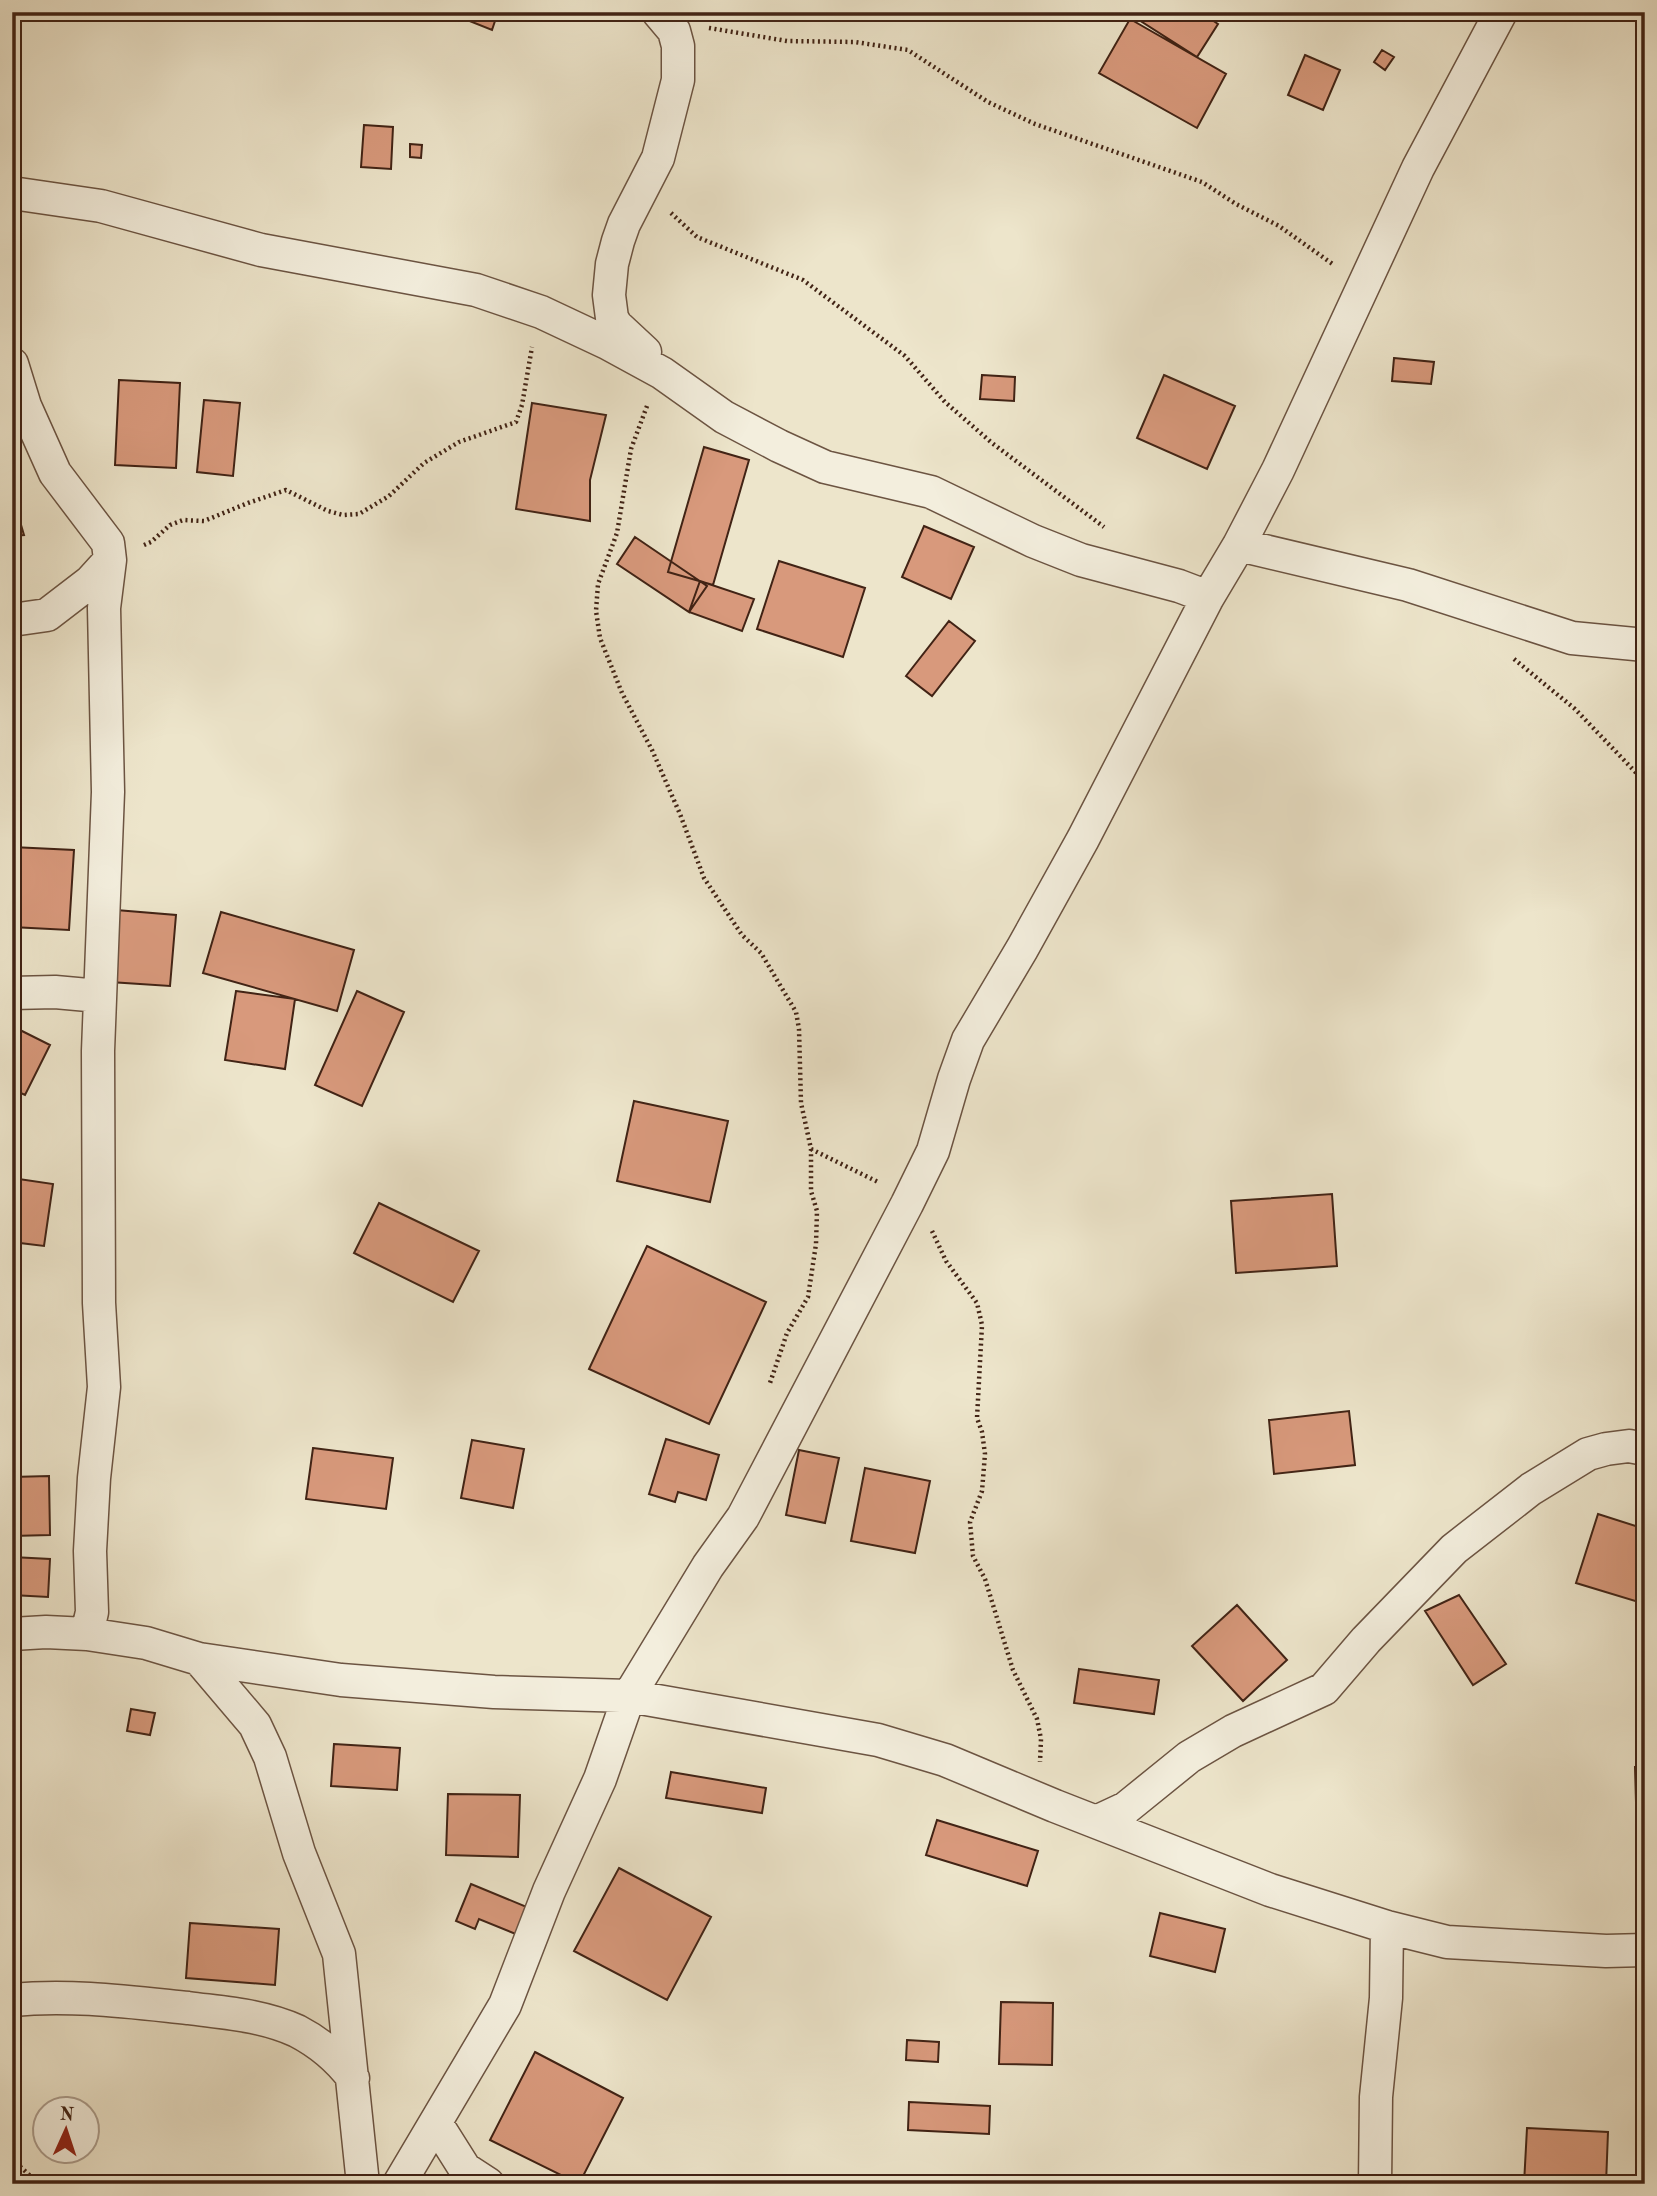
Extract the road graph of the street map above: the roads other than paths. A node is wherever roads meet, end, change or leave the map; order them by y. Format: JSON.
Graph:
{"nodes":[{"id":1,"x":1501,"y":12,"type":"edge"},
{"id":2,"x":661,"y":15,"type":"edge"},
{"id":3,"x":12,"y":193,"type":"edge"},
{"id":4,"x":12,"y":364,"type":"edge"},
{"id":5,"x":662,"y":373,"type":"junction"},
{"id":6,"x":1239,"y":545,"type":"junction"},
{"id":7,"x":110,"y":560,"type":"junction"},
{"id":8,"x":1208,"y":597,"type":"junction"},
{"id":9,"x":12,"y":620,"type":"edge"},
{"id":10,"x":1645,"y":645,"type":"edge"},
{"id":11,"x":12,"y":993,"type":"edge"},
{"id":12,"x":99,"y":996,"type":"junction"},
{"id":13,"x":1645,"y":1449,"type":"edge"},
{"id":14,"x":12,"y":1634,"type":"edge"},
{"id":15,"x":87,"y":1634,"type":"junction"},
{"id":16,"x":199,"y":1659,"type":"junction"},
{"id":17,"x":629,"y":1696,"type":"junction"},
{"id":18,"x":1096,"y":1822,"type":"junction"},
{"id":19,"x":1387,"y":1927,"type":"junction"},
{"id":20,"x":1645,"y":1950,"type":"edge"},
{"id":21,"x":12,"y":2000,"type":"edge"},
{"id":22,"x":354,"y":2078,"type":"junction"},
{"id":23,"x":436,"y":2123,"type":"junction"},
{"id":24,"x":363,"y":2184,"type":"edge"},
{"id":25,"x":399,"y":2184,"type":"edge"},
{"id":26,"x":488,"y":2184,"type":"edge"},
{"id":27,"x":1375,"y":2184,"type":"edge"}],
"edges":[{"from":1,"to":6,"type":"street"},
{"from":2,"to":5,"type":"street"},
{"from":3,"to":5,"type":"street"},
{"from":4,"to":7,"type":"street"},
{"from":5,"to":8,"type":"street"},
{"from":6,"to":8,"type":"street"},
{"from":6,"to":10,"type":"street"},
{"from":7,"to":9,"type":"street"},
{"from":7,"to":12,"type":"street"},
{"from":8,"to":17,"type":"street"},
{"from":11,"to":12,"type":"street"},
{"from":12,"to":15,"type":"street"},
{"from":13,"to":18,"type":"street"},
{"from":14,"to":15,"type":"street"},
{"from":15,"to":16,"type":"street"},
{"from":16,"to":17,"type":"street"},
{"from":16,"to":22,"type":"street"},
{"from":17,"to":18,"type":"street"},
{"from":17,"to":23,"type":"street"},
{"from":18,"to":19,"type":"street"},
{"from":19,"to":20,"type":"street"},
{"from":19,"to":27,"type":"street"},
{"from":21,"to":22,"type":"street"},
{"from":22,"to":24,"type":"street"},
{"from":23,"to":25,"type":"street"},
{"from":23,"to":26,"type":"street"}]}
